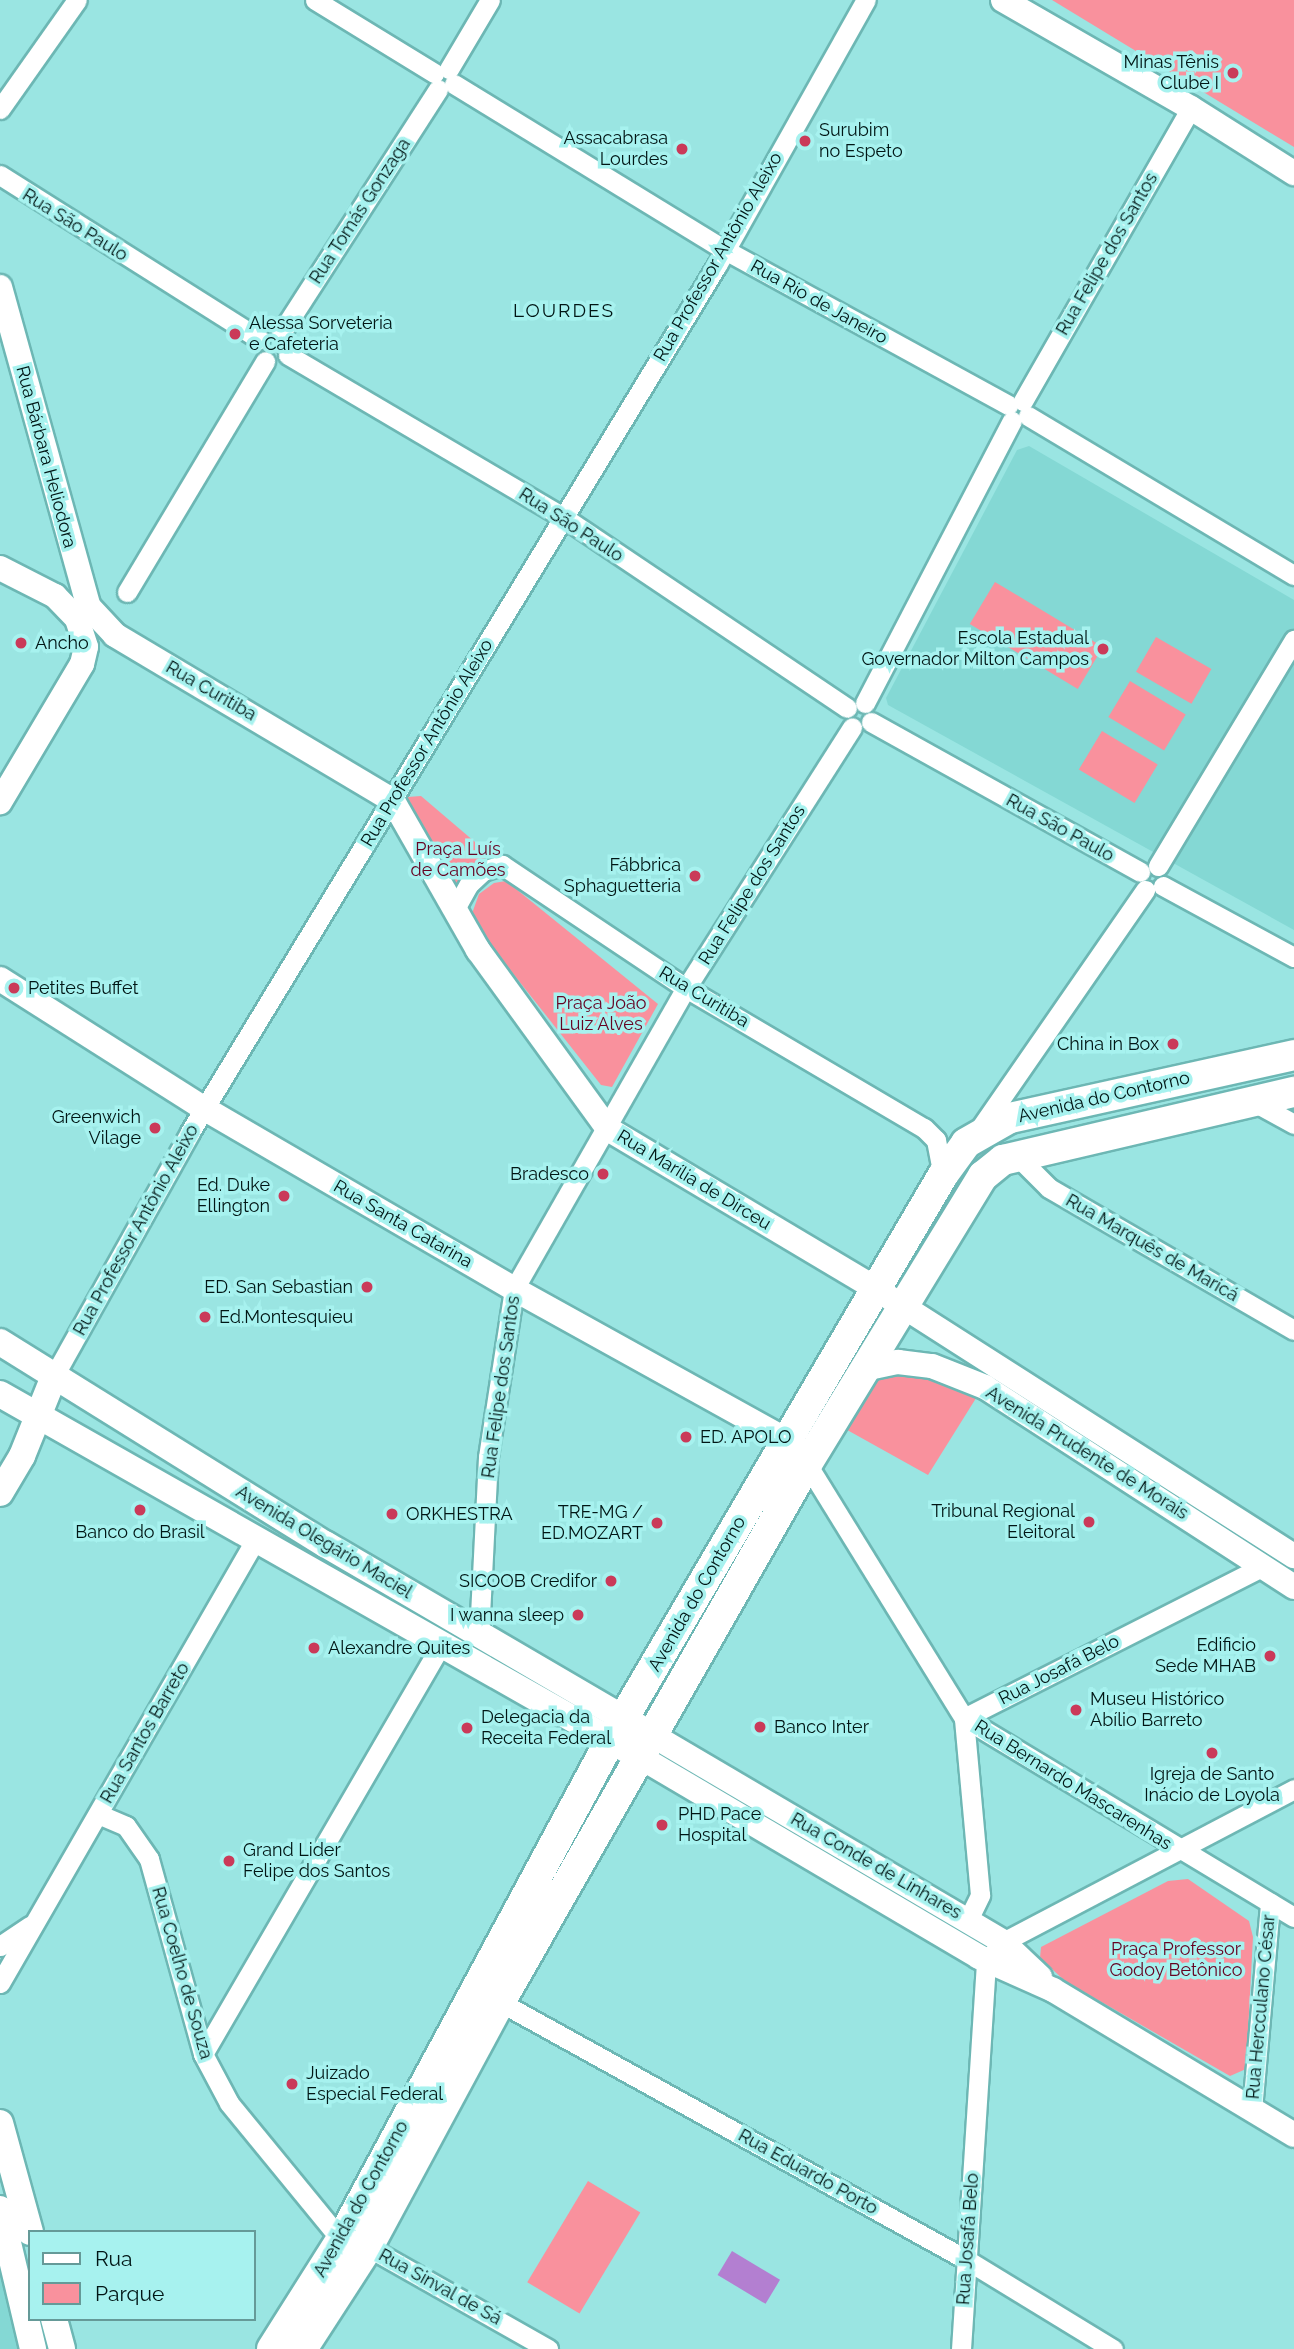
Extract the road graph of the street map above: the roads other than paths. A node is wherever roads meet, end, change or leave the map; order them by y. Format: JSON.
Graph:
{"nodes":[{"id":1,"x":77,"y":0,"type":"edge"},
{"id":2,"x":315,"y":0,"type":"edge"},
{"id":3,"x":489,"y":0,"type":"edge"},
{"id":4,"x":866,"y":0,"type":"edge"},
{"id":5,"x":1003,"y":0,"type":"edge"},
{"id":6,"x":444,"y":79,"type":"junction"},
{"id":7,"x":0,"y":108,"type":"edge"},
{"id":8,"x":1191,"y":108,"type":"junction"},
{"id":9,"x":1294,"y":173,"type":"edge"},
{"id":10,"x":0,"y":175,"type":"edge"},
{"id":11,"x":725,"y":250,"type":"junction"},
{"id":12,"x":0,"y":286,"type":"edge"},
{"id":13,"x":281,"y":333,"type":"junction"},
{"id":14,"x":259,"y":338,"type":"junction"},
{"id":15,"x":288,"y":355,"type":"junction"},
{"id":16,"x":265,"y":361,"type":"junction"},
{"id":17,"x":1018,"y":411,"type":"junction"},
{"id":18,"x":563,"y":517,"type":"junction"},
{"id":19,"x":0,"y":568,"type":"edge"},
{"id":20,"x":1294,"y":575,"type":"edge"},
{"id":21,"x":80,"y":588,"type":"junction"},
{"id":22,"x":127,"y":592,"type":"dead end"},
{"id":23,"x":55,"y":596,"type":"junction"},
{"id":24,"x":101,"y":624,"type":"joint"},
{"id":25,"x":1294,"y":640,"type":"edge"},
{"id":26,"x":859,"y":715,"type":"junction"},
{"id":27,"x":393,"y":801,"type":"junction"},
{"id":28,"x":0,"y":802,"type":"edge"},
{"id":29,"x":1152,"y":879,"type":"junction"},
{"id":30,"x":455,"y":909,"type":"junction"},
{"id":31,"x":1294,"y":957,"type":"edge"},
{"id":32,"x":0,"y":979,"type":"edge"},
{"id":33,"x":686,"y":988,"type":"junction"},
{"id":34,"x":1294,"y":1055,"type":"edge"},
{"id":35,"x":1294,"y":1092,"type":"edge"},
{"id":36,"x":1254,"y":1102,"type":"junction"},
{"id":37,"x":205,"y":1108,"type":"junction"},
{"id":38,"x":1294,"y":1124,"type":"edge"},
{"id":39,"x":608,"y":1129,"type":"junction"},
{"id":40,"x":975,"y":1137,"type":"junction"},
{"id":41,"x":1017,"y":1156,"type":"junction"},
{"id":42,"x":943,"y":1175,"type":"junction"},
{"id":43,"x":514,"y":1289,"type":"junction"},
{"id":44,"x":888,"y":1297,"type":"junction"},
{"id":45,"x":1294,"y":1330,"type":"edge"},
{"id":46,"x":0,"y":1342,"type":"edge"},
{"id":47,"x":864,"y":1369,"type":"junction"},
{"id":48,"x":55,"y":1374,"type":"junction"},
{"id":49,"x":0,"y":1394,"type":"edge"},
{"id":50,"x":39,"y":1417,"type":"junction"},
{"id":51,"x":786,"y":1440,"type":"junction"},
{"id":52,"x":807,"y":1464,"type":"junction"},
{"id":53,"x":0,"y":1493,"type":"edge"},
{"id":54,"x":254,"y":1542,"type":"junction"},
{"id":55,"x":325,"y":1544,"type":"junction"},
{"id":56,"x":1294,"y":1556,"type":"edge"},
{"id":57,"x":1264,"y":1566,"type":"junction"},
{"id":58,"x":1294,"y":1587,"type":"edge"},
{"id":59,"x":479,"y":1635,"type":"junction"},
{"id":60,"x":440,"y":1646,"type":"junction"},
{"id":61,"x":964,"y":1717,"type":"junction"},
{"id":62,"x":617,"y":1730,"type":"junction"},
{"id":63,"x":646,"y":1746,"type":"junction"},
{"id":64,"x":1294,"y":1789,"type":"edge"},
{"id":65,"x":98,"y":1814,"type":"junction"},
{"id":66,"x":1179,"y":1851,"type":"junction"},
{"id":67,"x":1270,"y":1903,"type":"junction"},
{"id":68,"x":1294,"y":1917,"type":"edge"},
{"id":69,"x":968,"y":1920,"type":"junction"},
{"id":70,"x":34,"y":1923,"type":"junction"},
{"id":71,"x":1003,"y":1942,"type":"junction"},
{"id":72,"x":0,"y":1946,"type":"edge"},
{"id":73,"x":986,"y":1961,"type":"junction"},
{"id":74,"x":0,"y":1983,"type":"edge"},
{"id":75,"x":1053,"y":1990,"type":"junction"},
{"id":76,"x":500,"y":2002,"type":"junction"},
{"id":77,"x":203,"y":2054,"type":"junction"},
{"id":78,"x":1252,"y":2110,"type":"junction"},
{"id":79,"x":0,"y":2123,"type":"edge"},
{"id":80,"x":1294,"y":2135,"type":"edge"},
{"id":81,"x":9,"y":2226,"type":"edge"},
{"id":82,"x":354,"y":2244,"type":"junction"},
{"id":83,"x":967,"y":2260,"type":"junction"},
{"id":84,"x":28,"y":2272,"type":"edge"},
{"id":85,"x":42,"y":2321,"type":"edge"},
{"id":86,"x":55,"y":2321,"type":"edge"},
{"id":87,"x":33,"y":2349,"type":"edge"},
{"id":88,"x":51,"y":2349,"type":"edge"},
{"id":89,"x":62,"y":2349,"type":"edge"},
{"id":90,"x":254,"y":2349,"type":"edge"},
{"id":91,"x":272,"y":2349,"type":"edge"},
{"id":92,"x":302,"y":2349,"type":"edge"},
{"id":93,"x":319,"y":2349,"type":"edge"},
{"id":94,"x":548,"y":2349,"type":"edge"},
{"id":95,"x":961,"y":2349,"type":"edge"},
{"id":96,"x":1113,"y":2349,"type":"edge"}],
"edges":[{"from":1,"to":7,"type":"street"},
{"from":2,"to":6,"type":"street","name":"Rua Rio de Janeiro"},
{"from":3,"to":6,"type":"street","name":"Rua Tomás Gonzaga"},
{"from":4,"to":11,"type":"street","name":"Rua Professor Antônio Aleixo"},
{"from":5,"to":8,"type":"street"},
{"from":6,"to":11,"type":"street","name":"Rua Rio de Janeiro"},
{"from":6,"to":13,"type":"street","name":"Rua Tomás Gonzaga"},
{"from":8,"to":9,"type":"street"},
{"from":8,"to":17,"type":"street","name":"Rua Felipe dos Santos"},
{"from":10,"to":14,"type":"street","name":"Rua São Paulo"},
{"from":11,"to":17,"type":"street","name":"Rua Rio de Janeiro"},
{"from":11,"to":18,"type":"street","name":"Rua Professor Antônio Aleixo"},
{"from":12,"to":21,"type":"street","name":"Rua Bárbara Heliodora"},
{"from":13,"to":14,"type":"street"},
{"from":13,"to":15,"type":"street"},
{"from":14,"to":16,"type":"street"},
{"from":15,"to":16,"type":"street"},
{"from":15,"to":18,"type":"street","name":"Rua São Paulo"},
{"from":16,"to":22,"type":"street"},
{"from":17,"to":20,"type":"street","name":"Rua Rio de Janeiro"},
{"from":17,"to":26,"type":"street","name":"Rua Felipe dos Santos"},
{"from":18,"to":26,"type":"street","name":"Rua São Paulo"},
{"from":18,"to":27,"type":"street","name":"Rua Professor Antônio Aleixo"},
{"from":19,"to":23,"type":"street"},
{"from":21,"to":23,"type":"street"},
{"from":21,"to":24,"type":"street","name":"Rua Bárbara Heliodora"},
{"from":23,"to":28,"type":"street"},
{"from":24,"to":27,"type":"street","name":"Rua Curitiba"},
{"from":25,"to":29,"type":"street"},
{"from":26,"to":29,"type":"street","name":"Rua São Paulo"},
{"from":26,"to":33,"type":"street","name":"Rua Felipe dos Santos"},
{"from":27,"to":30,"type":"street","name":"Rua Marília de Dirceu"},
{"from":27,"to":37,"type":"street","name":"Rua Professor Antônio Aleixo"},
{"from":29,"to":31,"type":"street","name":"Rua São Paulo"},
{"from":29,"to":40,"type":"street"},
{"from":30,"to":33,"type":"street","name":"Rua Curitiba"},
{"from":30,"to":39,"type":"street","name":"Rua Marília de Dirceu"},
{"from":32,"to":37,"type":"street","name":"Rua Santa Catarina"},
{"from":33,"to":39,"type":"street","name":"Rua Felipe dos Santos"},
{"from":33,"to":42,"type":"street","name":"Rua Curitiba"},
{"from":34,"to":40,"type":"main road","name":"Avenida do Contorno"},
{"from":35,"to":36,"type":"main road","name":"Avenida do Contorno"},
{"from":36,"to":38,"type":"street"},
{"from":36,"to":41,"type":"main road","name":"Avenida do Contorno"},
{"from":37,"to":43,"type":"street","name":"Rua Santa Catarina"},
{"from":37,"to":48,"type":"street","name":"Rua Professor Antônio Aleixo"},
{"from":39,"to":43,"type":"street","name":"Rua Felipe dos Santos"},
{"from":39,"to":44,"type":"street","name":"Rua Marília de Dirceu"},
{"from":40,"to":42,"type":"main road","name":"Avenida do Contorno"},
{"from":41,"to":44,"type":"main road","name":"Avenida do Contorno"},
{"from":41,"to":45,"type":"street","name":"Rua Marquês de Maricá"},
{"from":42,"to":44,"type":"main road","name":"Avenida do Contorno"},
{"from":43,"to":51,"type":"street","name":"Rua Santa Catarina"},
{"from":43,"to":59,"type":"street","name":"Rua Felipe dos Santos"},
{"from":44,"to":47,"type":"main road","name":"Avenida do Contorno"},
{"from":44,"to":51,"type":"main road","name":"Avenida do Contorno"},
{"from":44,"to":56,"type":"street","name":"Avenida Prudente de Morais"},
{"from":46,"to":48,"type":"main road","name":"Avenida Olegário Maciel"},
{"from":47,"to":52,"type":"main road","name":"Avenida do Contorno"},
{"from":47,"to":57,"type":"street","name":"Avenida Prudente de Morais"},
{"from":48,"to":50,"type":"main road","name":"Rua Professor Antônio Aleixo"},
{"from":48,"to":55,"type":"main road","name":"Avenida Olegário Maciel"},
{"from":49,"to":50,"type":"main road","name":"Avenida Olegário Maciel"},
{"from":50,"to":53,"type":"main road","name":"Rua Professor Antônio Aleixo"},
{"from":50,"to":54,"type":"main road","name":"Avenida Olegário Maciel"},
{"from":51,"to":52,"type":"street","name":"Rua Santa Catarina"},
{"from":51,"to":62,"type":"main road","name":"Avenida do Contorno"},
{"from":52,"to":61,"type":"street","name":"Rua Bernardo Mascarenhas"},
{"from":52,"to":63,"type":"main road","name":"Avenida do Contorno"},
{"from":54,"to":55,"type":"main road"},
{"from":54,"to":60,"type":"main road","name":"Avenida Olegário Maciel"},
{"from":54,"to":65,"type":"street","name":"Rua Santos Barreto"},
{"from":55,"to":59,"type":"main road","name":"Avenida Olegário Maciel"},
{"from":57,"to":58,"type":"street","name":"Avenida Prudente de Morais"},
{"from":57,"to":61,"type":"street","name":"Rua Josafá Belo"},
{"from":59,"to":62,"type":"main road","name":"Avenida Olegário Maciel"},
{"from":60,"to":62,"type":"main road","name":"Avenida Olegário Maciel"},
{"from":60,"to":77,"type":"street"},
{"from":61,"to":66,"type":"street","name":"Rua Bernardo Mascarenhas"},
{"from":61,"to":69,"type":"street"},
{"from":62,"to":63,"type":"main road","name":"Avenida Olegário Maciel"},
{"from":62,"to":82,"type":"main road","name":"Avenida do Contorno"},
{"from":63,"to":69,"type":"street","name":"Rua Conde de Linhares"},
{"from":63,"to":73,"type":"street","name":"Rua Conde de Linhares"},
{"from":63,"to":76,"type":"main road","name":"Avenida do Contorno"},
{"from":64,"to":66,"type":"street"},
{"from":65,"to":70,"type":"street","name":"Rua Santos Barreto"},
{"from":65,"to":77,"type":"street","name":"Rua Coelho de Souza"},
{"from":66,"to":67,"type":"street","name":"Rua Bernardo Mascarenhas"},
{"from":66,"to":71,"type":"street"},
{"from":67,"to":68,"type":"street","name":"Rua Bernardo Mascarenhas"},
{"from":67,"to":78,"type":"street","name":"Rua Hercculano César"},
{"from":69,"to":71,"type":"street","name":"Rua Conde de Linhares"},
{"from":70,"to":72,"type":"street","name":"Rua Santos Barreto"},
{"from":70,"to":74,"type":"street","name":"Rua Santos Barreto"},
{"from":71,"to":73,"type":"street"},
{"from":71,"to":75,"type":"street","name":"Rua Conde de Linhares"},
{"from":73,"to":75,"type":"street","name":"Rua Conde de Linhares"},
{"from":73,"to":83,"type":"street","name":"Rua Josafá Belo"},
{"from":75,"to":78,"type":"street","name":"Rua Conde de Linhares"},
{"from":76,"to":82,"type":"main road","name":"Avenida do Contorno"},
{"from":76,"to":83,"type":"street","name":"Rua Eduardo Porto"},
{"from":77,"to":82,"type":"street","name":"Rua Coelho de Souza"},
{"from":78,"to":80,"type":"street","name":"Rua Conde de Linhares"},
{"from":79,"to":81,"type":"main road"},
{"from":81,"to":84,"type":"main road"},
{"from":81,"to":87,"type":"main road"},
{"from":82,"to":90,"type":"main road"},
{"from":82,"to":91,"type":"main road","name":"Avenida do Contorno"},
{"from":82,"to":92,"type":"main road","name":"Avenida do Contorno"},
{"from":82,"to":93,"type":"main road"},
{"from":82,"to":94,"type":"street","name":"Rua Sinval de Sá"},
{"from":83,"to":95,"type":"street","name":"Rua Josafá Belo"},
{"from":83,"to":96,"type":"street","name":"Rua Eduardo Porto"},
{"from":85,"to":88,"type":"main road"},
{"from":86,"to":89,"type":"main road"}]}
